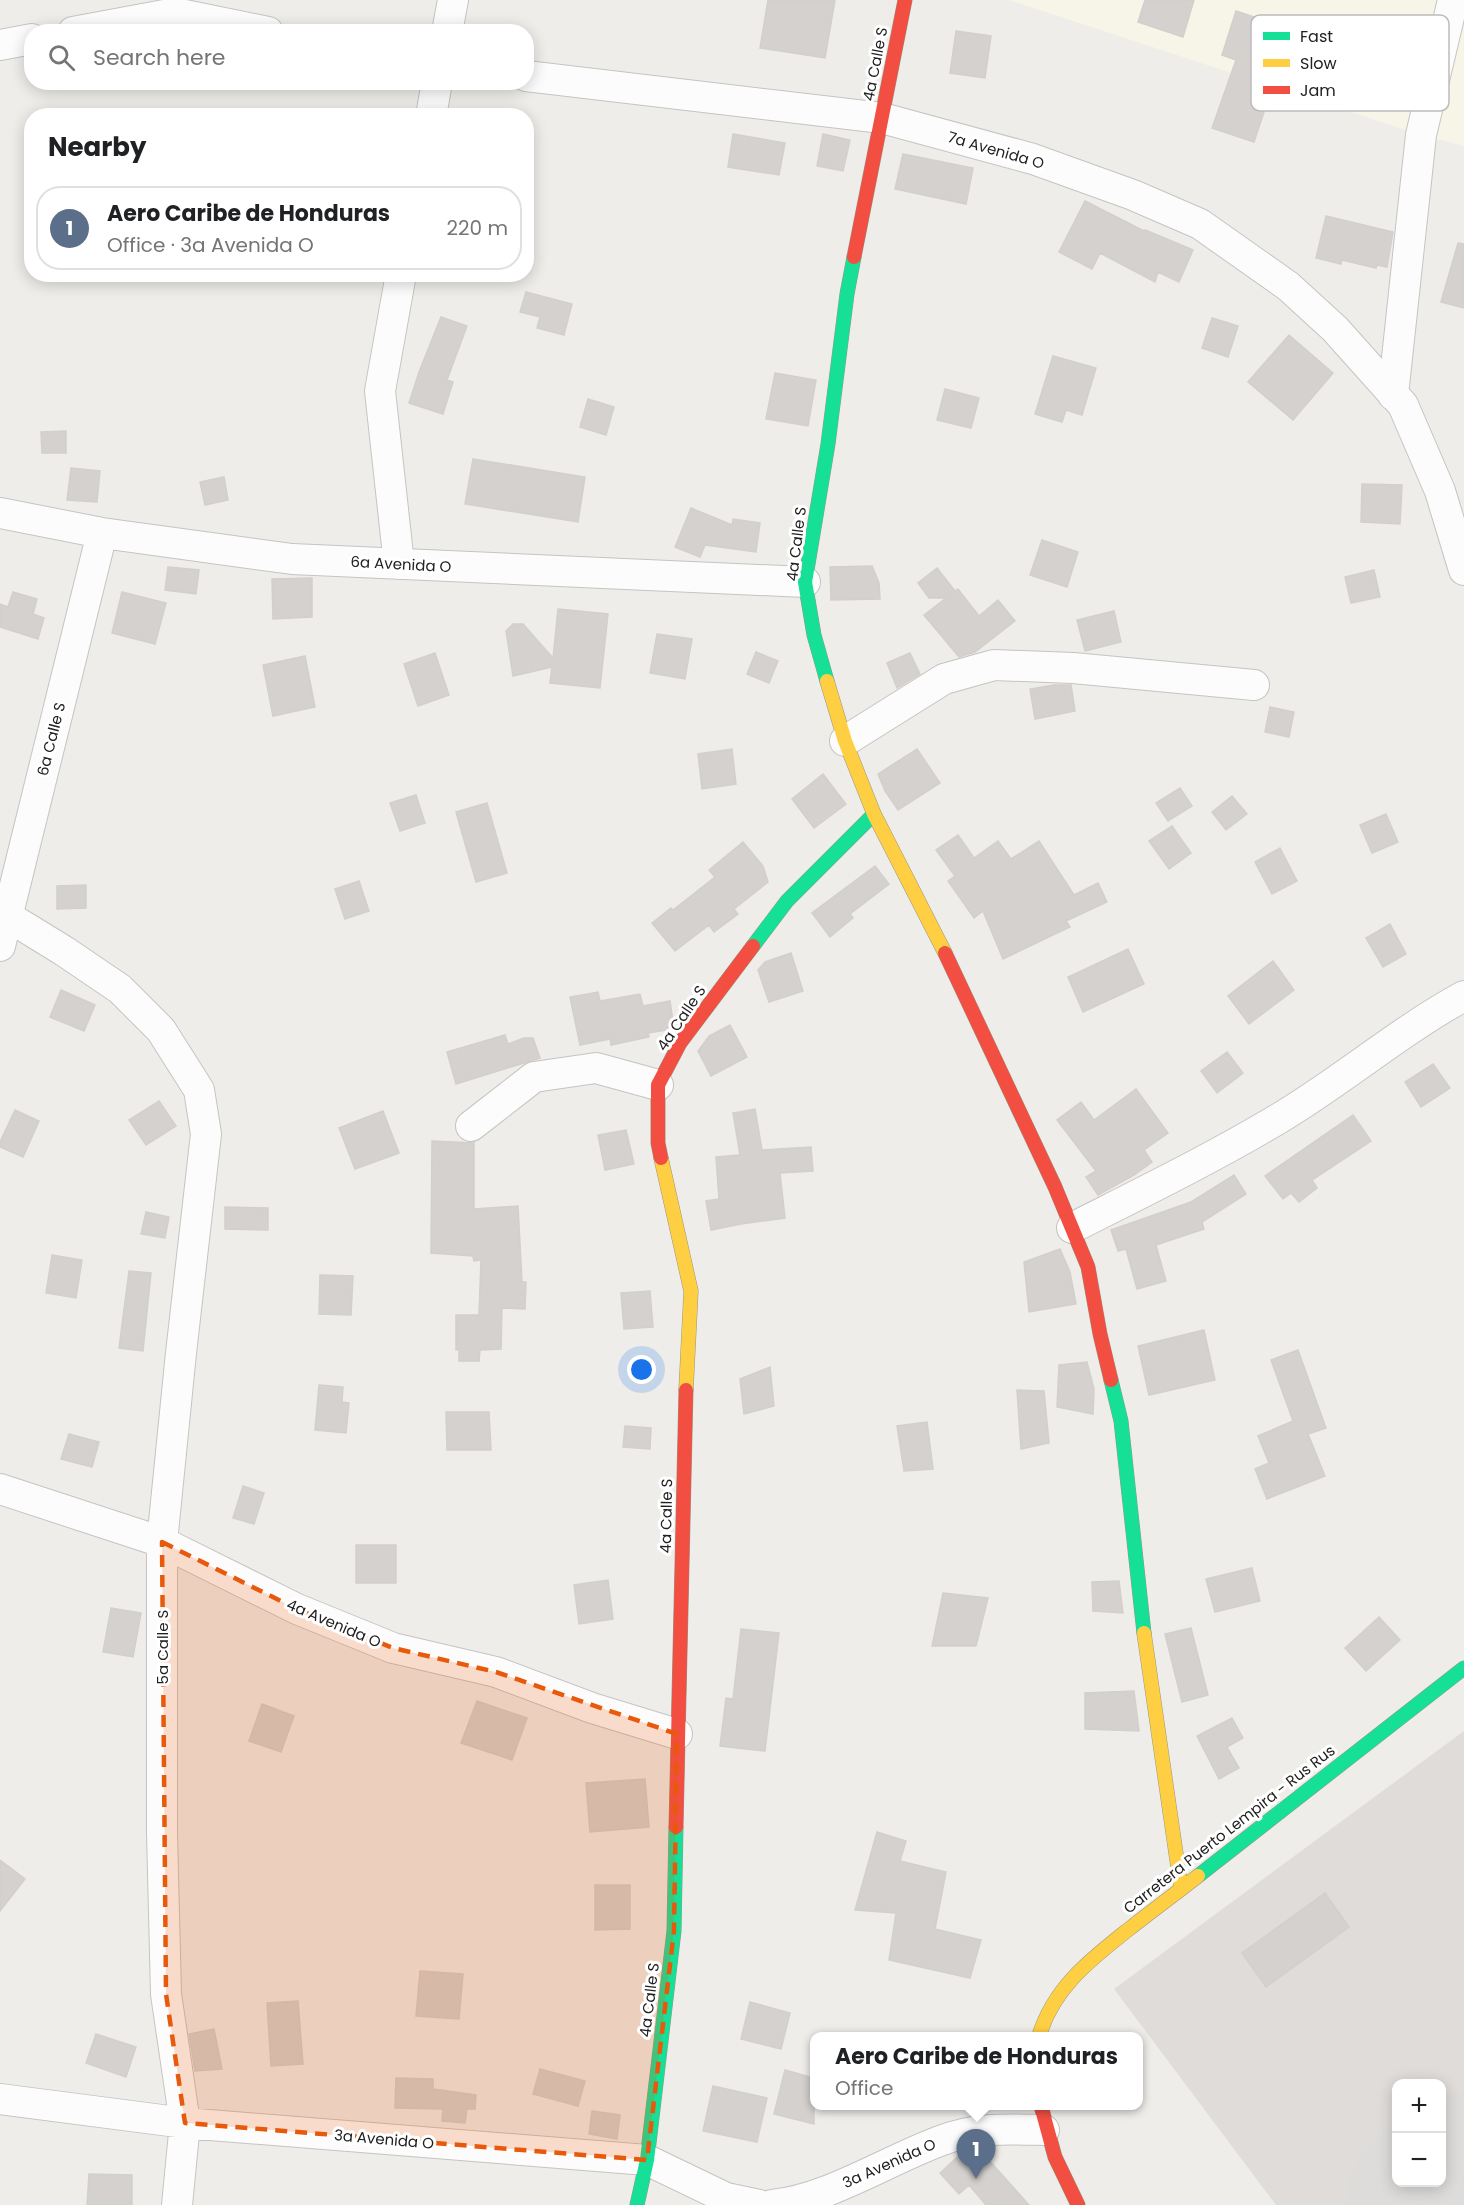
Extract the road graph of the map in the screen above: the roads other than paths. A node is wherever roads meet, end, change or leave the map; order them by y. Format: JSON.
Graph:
{"nodes":[{"id":1,"x":453,"y":0,"type":"edge"},
{"id":2,"x":904,"y":0,"type":"edge"},
{"id":3,"x":1453,"y":0,"type":"edge"},
{"id":4,"x":139,"y":10,"type":"edge"},
{"id":5,"x":1449,"y":17,"type":"edge"},
{"id":6,"x":97,"y":24,"type":"edge"},
{"id":7,"x":229,"y":24,"type":"edge"},
{"id":8,"x":448,"y":24,"type":"edge"},
{"id":9,"x":534,"y":77,"type":"edge"},
{"id":10,"x":436,"y":90,"type":"edge"},
{"id":11,"x":432,"y":108,"type":"edge"},
{"id":12,"x":1427,"y":111,"type":"edge"},
{"id":13,"x":882,"y":118,"type":"junction"},
{"id":14,"x":400,"y":282,"type":"edge"},
{"id":15,"x":1393,"y":395,"type":"junction"},
{"id":16,"x":0,"y":513,"type":"edge"},
{"id":17,"x":1455,"y":514,"type":"edge"},
{"id":18,"x":102,"y":533,"type":"junction"},
{"id":19,"x":399,"y":564,"type":"junction"},
{"id":20,"x":1464,"y":570,"type":"edge"},
{"id":21,"x":805,"y":582,"type":"junction"},
{"id":22,"x":1254,"y":685,"type":"dead end"},
{"id":23,"x":845,"y":741,"type":"junction"},
{"id":24,"x":874,"y":814,"type":"junction"},
{"id":25,"x":7,"y":916,"type":"junction"},
{"id":26,"x":0,"y":946,"type":"edge"},
{"id":27,"x":1464,"y":996,"type":"edge"},
{"id":28,"x":658,"y":1086,"type":"junction"},
{"id":29,"x":471,"y":1126,"type":"dead end"},
{"id":30,"x":1072,"y":1228,"type":"junction"},
{"id":31,"x":0,"y":1489,"type":"edge"},
{"id":32,"x":162,"y":1542,"type":"junction"},
{"id":33,"x":1464,"y":1668,"type":"edge"},
{"id":34,"x":677,"y":1734,"type":"junction"},
{"id":35,"x":1181,"y":1888,"type":"junction"},
{"id":36,"x":1040,"y":2032,"type":"edge"},
{"id":37,"x":0,"y":2100,"type":"edge"},
{"id":38,"x":1042,"y":2118,"type":"edge"},
{"id":39,"x":185,"y":2123,"type":"junction"},
{"id":40,"x":647,"y":2160,"type":"junction"},
{"id":41,"x":177,"y":2205,"type":"edge"},
{"id":42,"x":637,"y":2205,"type":"edge"},
{"id":43,"x":759,"y":2205,"type":"edge"},
{"id":44,"x":772,"y":2205,"type":"edge"},
{"id":45,"x":1078,"y":2205,"type":"edge"}],
"edges":[{"from":1,"to":8,"type":"street"},
{"from":2,"to":13,"type":"street","name":"4a Calle S"},
{"from":3,"to":5,"type":"street"},
{"from":4,"to":6,"type":"street"},
{"from":4,"to":7,"type":"street"},
{"from":9,"to":13,"type":"street","name":"7a Avenida O"},
{"from":10,"to":11,"type":"street"},
{"from":12,"to":15,"type":"street"},
{"from":13,"to":15,"type":"street","name":"7a Avenida O"},
{"from":13,"to":21,"type":"street","name":"4a Calle S"},
{"from":14,"to":19,"type":"street"},
{"from":15,"to":17,"type":"street","name":"7a Avenida O"},
{"from":16,"to":18,"type":"street","name":"6a Avenida O"},
{"from":17,"to":20,"type":"street","name":"7a Avenida O"},
{"from":18,"to":19,"type":"street","name":"6a Avenida O"},
{"from":18,"to":25,"type":"street","name":"6a Calle S"},
{"from":19,"to":21,"type":"street","name":"6a Avenida O"},
{"from":21,"to":23,"type":"street","name":"4a Calle S"},
{"from":22,"to":23,"type":"street"},
{"from":23,"to":24,"type":"street","name":"4a Calle S"},
{"from":24,"to":28,"type":"street","name":"4a Calle S"},
{"from":24,"to":30,"type":"street"},
{"from":25,"to":26,"type":"street","name":"6a Calle S"},
{"from":25,"to":32,"type":"street","name":"5a Calle S"},
{"from":27,"to":30,"type":"street"},
{"from":28,"to":29,"type":"street"},
{"from":28,"to":34,"type":"street","name":"4a Calle S"},
{"from":30,"to":35,"type":"street"},
{"from":31,"to":32,"type":"street","name":"4a Avenida O"},
{"from":32,"to":34,"type":"street","name":"4a Avenida O"},
{"from":32,"to":39,"type":"street","name":"5a Calle S"},
{"from":33,"to":35,"type":"street","name":"Carretera Puerto Lempira - Rus Rus"},
{"from":34,"to":40,"type":"street","name":"4a Calle S"},
{"from":35,"to":36,"type":"street","name":"Carretera Puerto Lempira - Rus Rus"},
{"from":37,"to":39,"type":"street","name":"3a Avenida O"},
{"from":38,"to":44,"type":"street","name":"3a Avenida O"},
{"from":38,"to":45,"type":"street"},
{"from":39,"to":40,"type":"street","name":"3a Avenida O"},
{"from":39,"to":41,"type":"street","name":"5a Calle S"},
{"from":40,"to":42,"type":"street","name":"4a Calle S"},
{"from":40,"to":43,"type":"street","name":"3a Avenida O"}]}
